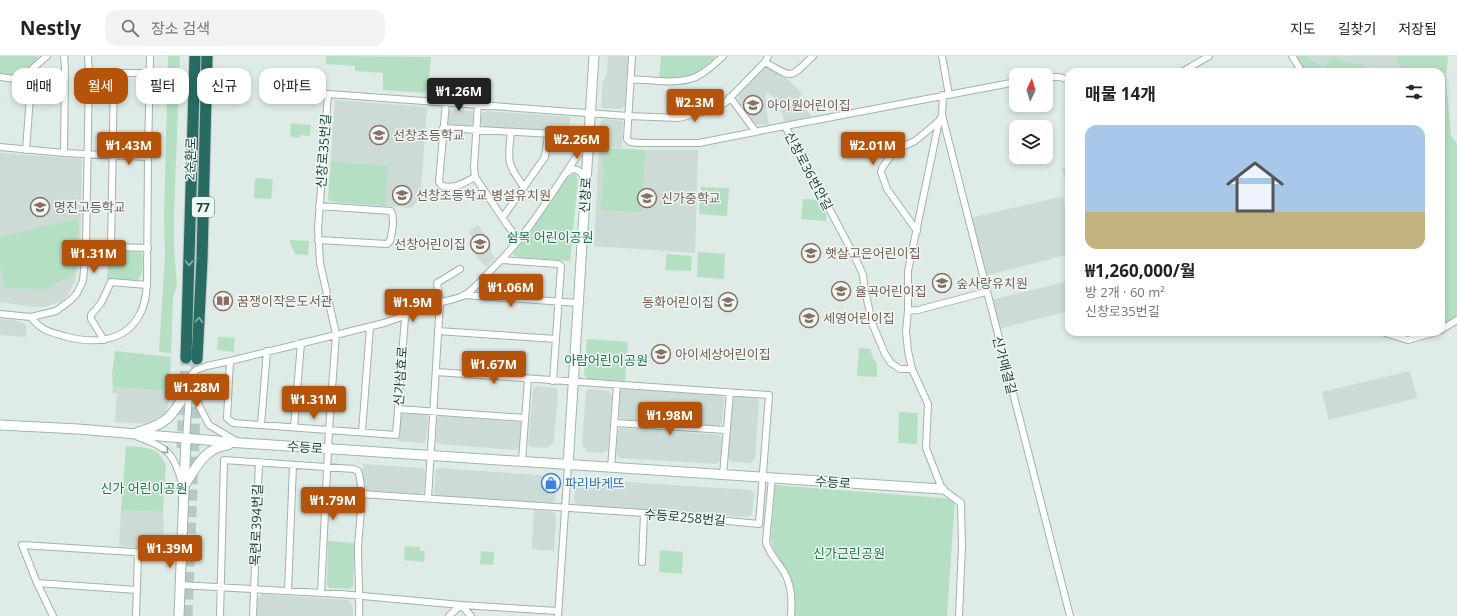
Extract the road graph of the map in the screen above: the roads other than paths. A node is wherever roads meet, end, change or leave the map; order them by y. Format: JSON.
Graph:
{"nodes":[{"id":1,"x":47,"y":56,"type":"edge"},
{"id":2,"x":64,"y":56,"type":"edge"},
{"id":3,"x":88,"y":56,"type":"edge"},
{"id":4,"x":150,"y":56,"type":"edge"},
{"id":5,"x":189,"y":56,"type":"edge"},
{"id":6,"x":195,"y":56,"type":"edge"},
{"id":7,"x":207,"y":56,"type":"edge"},
{"id":8,"x":214,"y":56,"type":"edge"},
{"id":9,"x":594,"y":56,"type":"edge"},
{"id":10,"x":632,"y":56,"type":"edge"},
{"id":11,"x":723,"y":56,"type":"edge"},
{"id":12,"x":813,"y":56,"type":"edge"},
{"id":13,"x":942,"y":56,"type":"edge"},
{"id":14,"x":1209,"y":56,"type":"edge"},
{"id":15,"x":1292,"y":56,"type":"edge"},
{"id":16,"x":766,"y":59,"type":"edge"},
{"id":17,"x":33,"y":68,"type":"edge"},
{"id":18,"x":89,"y":68,"type":"edge"},
{"id":19,"x":150,"y":68,"type":"edge"},
{"id":20,"x":1189,"y":68,"type":"edge"},
{"id":21,"x":1300,"y":68,"type":"edge"},
{"id":22,"x":0,"y":77,"type":"edge"},
{"id":23,"x":1053,"y":77,"type":"edge"},
{"id":24,"x":12,"y":78,"type":"edge"},
{"id":25,"x":631,"y":78,"type":"junction"},
{"id":26,"x":1065,"y":79,"type":"edge"},
{"id":27,"x":1009,"y":83,"type":"edge"},
{"id":28,"x":946,"y":95,"type":"junction"},
{"id":29,"x":730,"y":96,"type":"junction"},
{"id":30,"x":446,"y":102,"type":"junction"},
{"id":31,"x":29,"y":104,"type":"edge"},
{"id":32,"x":89,"y":104,"type":"edge"},
{"id":33,"x":113,"y":104,"type":"edge"},
{"id":34,"x":149,"y":104,"type":"edge"},
{"id":35,"x":478,"y":104,"type":"junction"},
{"id":36,"x":591,"y":112,"type":"junction"},
{"id":37,"x":628,"y":116,"type":"junction"},
{"id":38,"x":940,"y":118,"type":"junction"},
{"id":39,"x":785,"y":126,"type":"junction"},
{"id":40,"x":443,"y":128,"type":"junction"},
{"id":41,"x":477,"y":130,"type":"junction"},
{"id":42,"x":511,"y":132,"type":"junction"},
{"id":43,"x":756,"y":132,"type":"junction"},
{"id":44,"x":548,"y":134,"type":"junction"},
{"id":45,"x":589,"y":137,"type":"junction"},
{"id":46,"x":0,"y":147,"type":"edge"},
{"id":47,"x":26,"y":150,"type":"junction"},
{"id":48,"x":64,"y":153,"type":"junction"},
{"id":49,"x":87,"y":155,"type":"junction"},
{"id":50,"x":111,"y":156,"type":"junction"},
{"id":51,"x":148,"y":157,"type":"junction"},
{"id":52,"x":566,"y":174,"type":"junction"},
{"id":53,"x":475,"y":177,"type":"junction"},
{"id":54,"x":586,"y":183,"type":"junction"},
{"id":55,"x":524,"y":188,"type":"junction"},
{"id":56,"x":320,"y":206,"type":"junction"},
{"id":57,"x":503,"y":217,"type":"junction"},
{"id":58,"x":917,"y":231,"type":"junction"},
{"id":59,"x":318,"y":240,"type":"junction"},
{"id":60,"x":519,"y":240,"type":"junction"},
{"id":61,"x":86,"y":246,"type":"junction"},
{"id":62,"x":111,"y":247,"type":"junction"},
{"id":63,"x":189,"y":247,"type":"junction"},
{"id":64,"x":148,"y":248,"type":"junction"},
{"id":65,"x":202,"y":260,"type":"junction"},
{"id":66,"x":502,"y":260,"type":"junction"},
{"id":67,"x":460,"y":269,"type":"dead end"},
{"id":68,"x":147,"y":285,"type":"junction"},
{"id":69,"x":986,"y":292,"type":"junction"},
{"id":70,"x":464,"y":295,"type":"junction"},
{"id":71,"x":440,"y":302,"type":"junction"},
{"id":72,"x":559,"y":302,"type":"junction"},
{"id":73,"x":578,"y":303,"type":"junction"},
{"id":74,"x":908,"y":311,"type":"junction"},
{"id":75,"x":0,"y":314,"type":"edge"},
{"id":76,"x":31,"y":317,"type":"junction"},
{"id":77,"x":405,"y":317,"type":"junction"},
{"id":78,"x":1457,"y":320,"type":"edge"},
{"id":79,"x":370,"y":327,"type":"junction"},
{"id":80,"x":1445,"y":328,"type":"edge"},
{"id":81,"x":438,"y":331,"type":"junction"},
{"id":82,"x":336,"y":334,"type":"junction"},
{"id":83,"x":1395,"y":336,"type":"edge"},
{"id":84,"x":1422,"y":336,"type":"edge"},
{"id":85,"x":104,"y":340,"type":"junction"},
{"id":86,"x":556,"y":340,"type":"junction"},
{"id":87,"x":301,"y":344,"type":"junction"},
{"id":88,"x":267,"y":352,"type":"junction"},
{"id":89,"x":230,"y":362,"type":"junction"},
{"id":90,"x":912,"y":369,"type":"junction"},
{"id":91,"x":436,"y":372,"type":"junction"},
{"id":92,"x":528,"y":379,"type":"junction"},
{"id":93,"x":553,"y":380,"type":"junction"},
{"id":94,"x":573,"y":382,"type":"junction"},
{"id":95,"x":616,"y":385,"type":"junction"},
{"id":96,"x":189,"y":388,"type":"junction"},
{"id":97,"x":730,"y":393,"type":"junction"},
{"id":98,"x":398,"y":409,"type":"junction"},
{"id":99,"x":433,"y":411,"type":"junction"},
{"id":100,"x":525,"y":418,"type":"junction"},
{"id":101,"x":615,"y":423,"type":"junction"},
{"id":102,"x":0,"y":425,"type":"edge"},
{"id":103,"x":261,"y":425,"type":"junction"},
{"id":104,"x":294,"y":427,"type":"junction"},
{"id":105,"x":329,"y":430,"type":"junction"},
{"id":106,"x":726,"y":430,"type":"junction"},
{"id":107,"x":362,"y":432,"type":"junction"},
{"id":108,"x":131,"y":434,"type":"junction"},
{"id":109,"x":186,"y":439,"type":"junction"},
{"id":110,"x":241,"y":443,"type":"junction"},
{"id":111,"x":328,"y":449,"type":"junction"},
{"id":112,"x":430,"y":455,"type":"junction"},
{"id":113,"x":522,"y":461,"type":"junction"},
{"id":114,"x":259,"y":462,"type":"junction"},
{"id":115,"x":293,"y":465,"type":"junction"},
{"id":116,"x":568,"y":465,"type":"junction"},
{"id":117,"x":327,"y":467,"type":"junction"},
{"id":118,"x":611,"y":468,"type":"junction"},
{"id":119,"x":723,"y":475,"type":"junction"},
{"id":120,"x":763,"y":477,"type":"junction"},
{"id":121,"x":772,"y":478,"type":"junction"},
{"id":122,"x":183,"y":487,"type":"junction"},
{"id":123,"x":942,"y":490,"type":"junction"},
{"id":124,"x":361,"y":494,"type":"junction"},
{"id":125,"x":428,"y":498,"type":"junction"},
{"id":126,"x":565,"y":508,"type":"junction"},
{"id":127,"x":644,"y":513,"type":"junction"},
{"id":128,"x":138,"y":552,"type":"junction"},
{"id":129,"x":181,"y":555,"type":"junction"},
{"id":130,"x":642,"y":562,"type":"dead end"},
{"id":131,"x":37,"y":584,"type":"junction"},
{"id":132,"x":180,"y":585,"type":"junction"},
{"id":133,"x":221,"y":587,"type":"junction"},
{"id":134,"x":254,"y":589,"type":"junction"},
{"id":135,"x":137,"y":590,"type":"junction"},
{"id":136,"x":288,"y":591,"type":"junction"},
{"id":137,"x":321,"y":593,"type":"junction"},
{"id":138,"x":359,"y":596,"type":"junction"},
{"id":139,"x":461,"y":605,"type":"junction"},
{"id":140,"x":558,"y":613,"type":"edge"},
{"id":141,"x":53,"y":616,"type":"edge"},
{"id":142,"x":136,"y":616,"type":"edge"},
{"id":143,"x":179,"y":616,"type":"edge"},
{"id":144,"x":220,"y":616,"type":"edge"},
{"id":145,"x":253,"y":616,"type":"edge"},
{"id":146,"x":359,"y":616,"type":"edge"},
{"id":147,"x":449,"y":616,"type":"edge"},
{"id":148,"x":471,"y":616,"type":"edge"},
{"id":149,"x":792,"y":616,"type":"edge"},
{"id":150,"x":959,"y":616,"type":"edge"},
{"id":151,"x":1070,"y":616,"type":"edge"}],
"edges":[{"from":1,"to":17,"type":"street"},
{"from":2,"to":48,"type":"street"},
{"from":3,"to":18,"type":"street"},
{"from":4,"to":19,"type":"street"},
{"from":5,"to":63,"type":"highway"},
{"from":6,"to":63,"type":"highway","name":"2순환로","number":"77"},
{"from":7,"to":65,"type":"highway","name":"2순환로","number":"77"},
{"from":8,"to":65,"type":"highway"},
{"from":9,"to":36,"type":"street","name":"신창로"},
{"from":10,"to":25,"type":"street"},
{"from":11,"to":25,"type":"street"},
{"from":12,"to":16,"type":"street"},
{"from":13,"to":28,"type":"street","name":"신가매결길"},
{"from":14,"to":20,"type":"street"},
{"from":15,"to":21,"type":"street"},
{"from":16,"to":29,"type":"street","name":"신창로35번길"},
{"from":22,"to":24,"type":"street"},
{"from":23,"to":26,"type":"street"},
{"from":25,"to":37,"type":"street"},
{"from":27,"to":28,"type":"street"},
{"from":28,"to":38,"type":"street","name":"신가매결길"},
{"from":28,"to":39,"type":"street"},
{"from":29,"to":37,"type":"street","name":"신창로35번길"},
{"from":29,"to":43,"type":"street"},
{"from":30,"to":35,"type":"street","name":"신창로35번길"},
{"from":30,"to":40,"type":"street"},
{"from":30,"to":56,"type":"street","name":"신창로35번길"},
{"from":31,"to":47,"type":"street"},
{"from":32,"to":49,"type":"street"},
{"from":33,"to":50,"type":"street"},
{"from":34,"to":51,"type":"street"},
{"from":35,"to":36,"type":"street","name":"신창로35번길"},
{"from":35,"to":41,"type":"street"},
{"from":36,"to":37,"type":"street","name":"신창로35번길"},
{"from":36,"to":45,"type":"street","name":"신창로"},
{"from":37,"to":43,"type":"street","name":"신창로36번안길"},
{"from":38,"to":58,"type":"street","name":"신가매결길"},
{"from":38,"to":58,"type":"street"},
{"from":38,"to":69,"type":"street","name":"신가매결길"},
{"from":39,"to":43,"type":"street","name":"신창로36번안길"},
{"from":39,"to":90,"type":"street","name":"신창로36번안길"},
{"from":40,"to":41,"type":"street"},
{"from":40,"to":53,"type":"street"},
{"from":41,"to":42,"type":"street"},
{"from":41,"to":53,"type":"street"},
{"from":42,"to":44,"type":"street"},
{"from":42,"to":55,"type":"street"},
{"from":44,"to":45,"type":"street"},
{"from":44,"to":55,"type":"street"},
{"from":45,"to":52,"type":"street"},
{"from":45,"to":54,"type":"street","name":"신창로"},
{"from":46,"to":47,"type":"street"},
{"from":47,"to":48,"type":"street"},
{"from":48,"to":49,"type":"street"},
{"from":49,"to":50,"type":"street"},
{"from":49,"to":61,"type":"street"},
{"from":50,"to":51,"type":"street"},
{"from":50,"to":62,"type":"street"},
{"from":51,"to":64,"type":"street"},
{"from":52,"to":54,"type":"street"},
{"from":52,"to":60,"type":"street"},
{"from":53,"to":57,"type":"street"},
{"from":54,"to":73,"type":"street","name":"신창로"},
{"from":55,"to":57,"type":"street"},
{"from":56,"to":59,"type":"street","name":"신창로35번길"},
{"from":56,"to":59,"type":"street","name":"신창로35번길"},
{"from":57,"to":60,"type":"street"},
{"from":58,"to":74,"type":"street","name":"신가매결길"},
{"from":59,"to":82,"type":"street","name":"신창로35번길"},
{"from":60,"to":66,"type":"street"},
{"from":61,"to":62,"type":"street"},
{"from":61,"to":76,"type":"street"},
{"from":62,"to":64,"type":"street"},
{"from":63,"to":65,"type":"highway","name":"2순환로","number":"77","one_way":true},
{"from":64,"to":68,"type":"street"},
{"from":66,"to":70,"type":"street"},
{"from":66,"to":72,"type":"street"},
{"from":67,"to":71,"type":"street"},
{"from":68,"to":85,"type":"street"},
{"from":68,"to":85,"type":"street"},
{"from":69,"to":74,"type":"street"},
{"from":69,"to":151,"type":"street","name":"신가매결길"},
{"from":70,"to":71,"type":"street"},
{"from":70,"to":72,"type":"street"},
{"from":71,"to":77,"type":"street"},
{"from":71,"to":81,"type":"street"},
{"from":72,"to":73,"type":"street"},
{"from":72,"to":86,"type":"street"},
{"from":73,"to":94,"type":"street","name":"신창로"},
{"from":74,"to":90,"type":"street","name":"신가매결길"},
{"from":75,"to":76,"type":"street"},
{"from":76,"to":85,"type":"street"},
{"from":77,"to":79,"type":"street"},
{"from":77,"to":98,"type":"street","name":"신가삼효로"},
{"from":78,"to":80,"type":"street"},
{"from":79,"to":82,"type":"street"},
{"from":79,"to":107,"type":"street"},
{"from":81,"to":86,"type":"street"},
{"from":81,"to":91,"type":"street"},
{"from":82,"to":87,"type":"street"},
{"from":82,"to":105,"type":"street"},
{"from":83,"to":84,"type":"street"},
{"from":86,"to":93,"type":"street"},
{"from":87,"to":88,"type":"street"},
{"from":87,"to":104,"type":"street"},
{"from":88,"to":89,"type":"street"},
{"from":88,"to":103,"type":"street"},
{"from":89,"to":96,"type":"street"},
{"from":89,"to":103,"type":"street"},
{"from":90,"to":123,"type":"street","name":"신가매결길"},
{"from":91,"to":92,"type":"street"},
{"from":91,"to":99,"type":"street"},
{"from":92,"to":93,"type":"street"},
{"from":92,"to":100,"type":"street"},
{"from":93,"to":94,"type":"street"},
{"from":94,"to":95,"type":"street"},
{"from":94,"to":116,"type":"street","name":"신창로"},
{"from":95,"to":97,"type":"street"},
{"from":95,"to":101,"type":"street"},
{"from":96,"to":108,"type":"street"},
{"from":96,"to":109,"type":"street"},
{"from":96,"to":110,"type":"street"},
{"from":97,"to":106,"type":"street"},
{"from":97,"to":120,"type":"street"},
{"from":98,"to":99,"type":"street"},
{"from":98,"to":107,"type":"street","name":"신가삼효로"},
{"from":99,"to":100,"type":"street"},
{"from":99,"to":112,"type":"street"},
{"from":100,"to":113,"type":"street"},
{"from":101,"to":106,"type":"street"},
{"from":101,"to":118,"type":"street"},
{"from":102,"to":108,"type":"street","name":"수등로"},
{"from":103,"to":104,"type":"street"},
{"from":104,"to":105,"type":"street"},
{"from":105,"to":107,"type":"street"},
{"from":105,"to":111,"type":"street"},
{"from":106,"to":119,"type":"street"},
{"from":108,"to":109,"type":"street","name":"수등로"},
{"from":108,"to":122,"type":"street","one_way":true},
{"from":109,"to":110,"type":"street","name":"수등로"},
{"from":109,"to":122,"type":"street"},
{"from":110,"to":111,"type":"street","name":"수등로"},
{"from":110,"to":122,"type":"street"},
{"from":111,"to":112,"type":"street","name":"수등로"},
{"from":111,"to":117,"type":"street"},
{"from":112,"to":113,"type":"street","name":"수등로"},
{"from":112,"to":125,"type":"street"},
{"from":113,"to":116,"type":"street","name":"수등로"},
{"from":114,"to":115,"type":"street"},
{"from":114,"to":133,"type":"street"},
{"from":114,"to":134,"type":"street","name":"목련로394번길"},
{"from":115,"to":117,"type":"street"},
{"from":115,"to":136,"type":"street"},
{"from":116,"to":118,"type":"street","name":"수등로"},
{"from":116,"to":126,"type":"street"},
{"from":117,"to":124,"type":"street"},
{"from":117,"to":137,"type":"street"},
{"from":118,"to":119,"type":"street","name":"수등로"},
{"from":119,"to":120,"type":"street","name":"수등로"},
{"from":120,"to":121,"type":"street","name":"수등로"},
{"from":120,"to":127,"type":"street","name":"수등로258번길"},
{"from":121,"to":123,"type":"street","name":"수등로"},
{"from":121,"to":149,"type":"street"},
{"from":122,"to":129,"type":"street"},
{"from":123,"to":150,"type":"street"},
{"from":124,"to":125,"type":"street","name":"수등로258번길"},
{"from":124,"to":138,"type":"street"},
{"from":125,"to":126,"type":"street","name":"수등로258번길"},
{"from":126,"to":127,"type":"street","name":"수등로258번길"},
{"from":126,"to":140,"type":"street"},
{"from":127,"to":130,"type":"street"},
{"from":128,"to":129,"type":"street"},
{"from":128,"to":131,"type":"street"},
{"from":128,"to":135,"type":"street"},
{"from":129,"to":132,"type":"street"},
{"from":131,"to":135,"type":"street"},
{"from":131,"to":141,"type":"street"},
{"from":132,"to":133,"type":"street"},
{"from":132,"to":143,"type":"street"},
{"from":133,"to":134,"type":"street"},
{"from":133,"to":144,"type":"street"},
{"from":134,"to":136,"type":"street"},
{"from":134,"to":145,"type":"street","name":"목련로394번길"},
{"from":135,"to":142,"type":"street"},
{"from":136,"to":137,"type":"street"},
{"from":137,"to":138,"type":"street"},
{"from":138,"to":139,"type":"street"},
{"from":138,"to":146,"type":"street"},
{"from":139,"to":140,"type":"street"},
{"from":139,"to":147,"type":"street"},
{"from":139,"to":148,"type":"street"}]}
